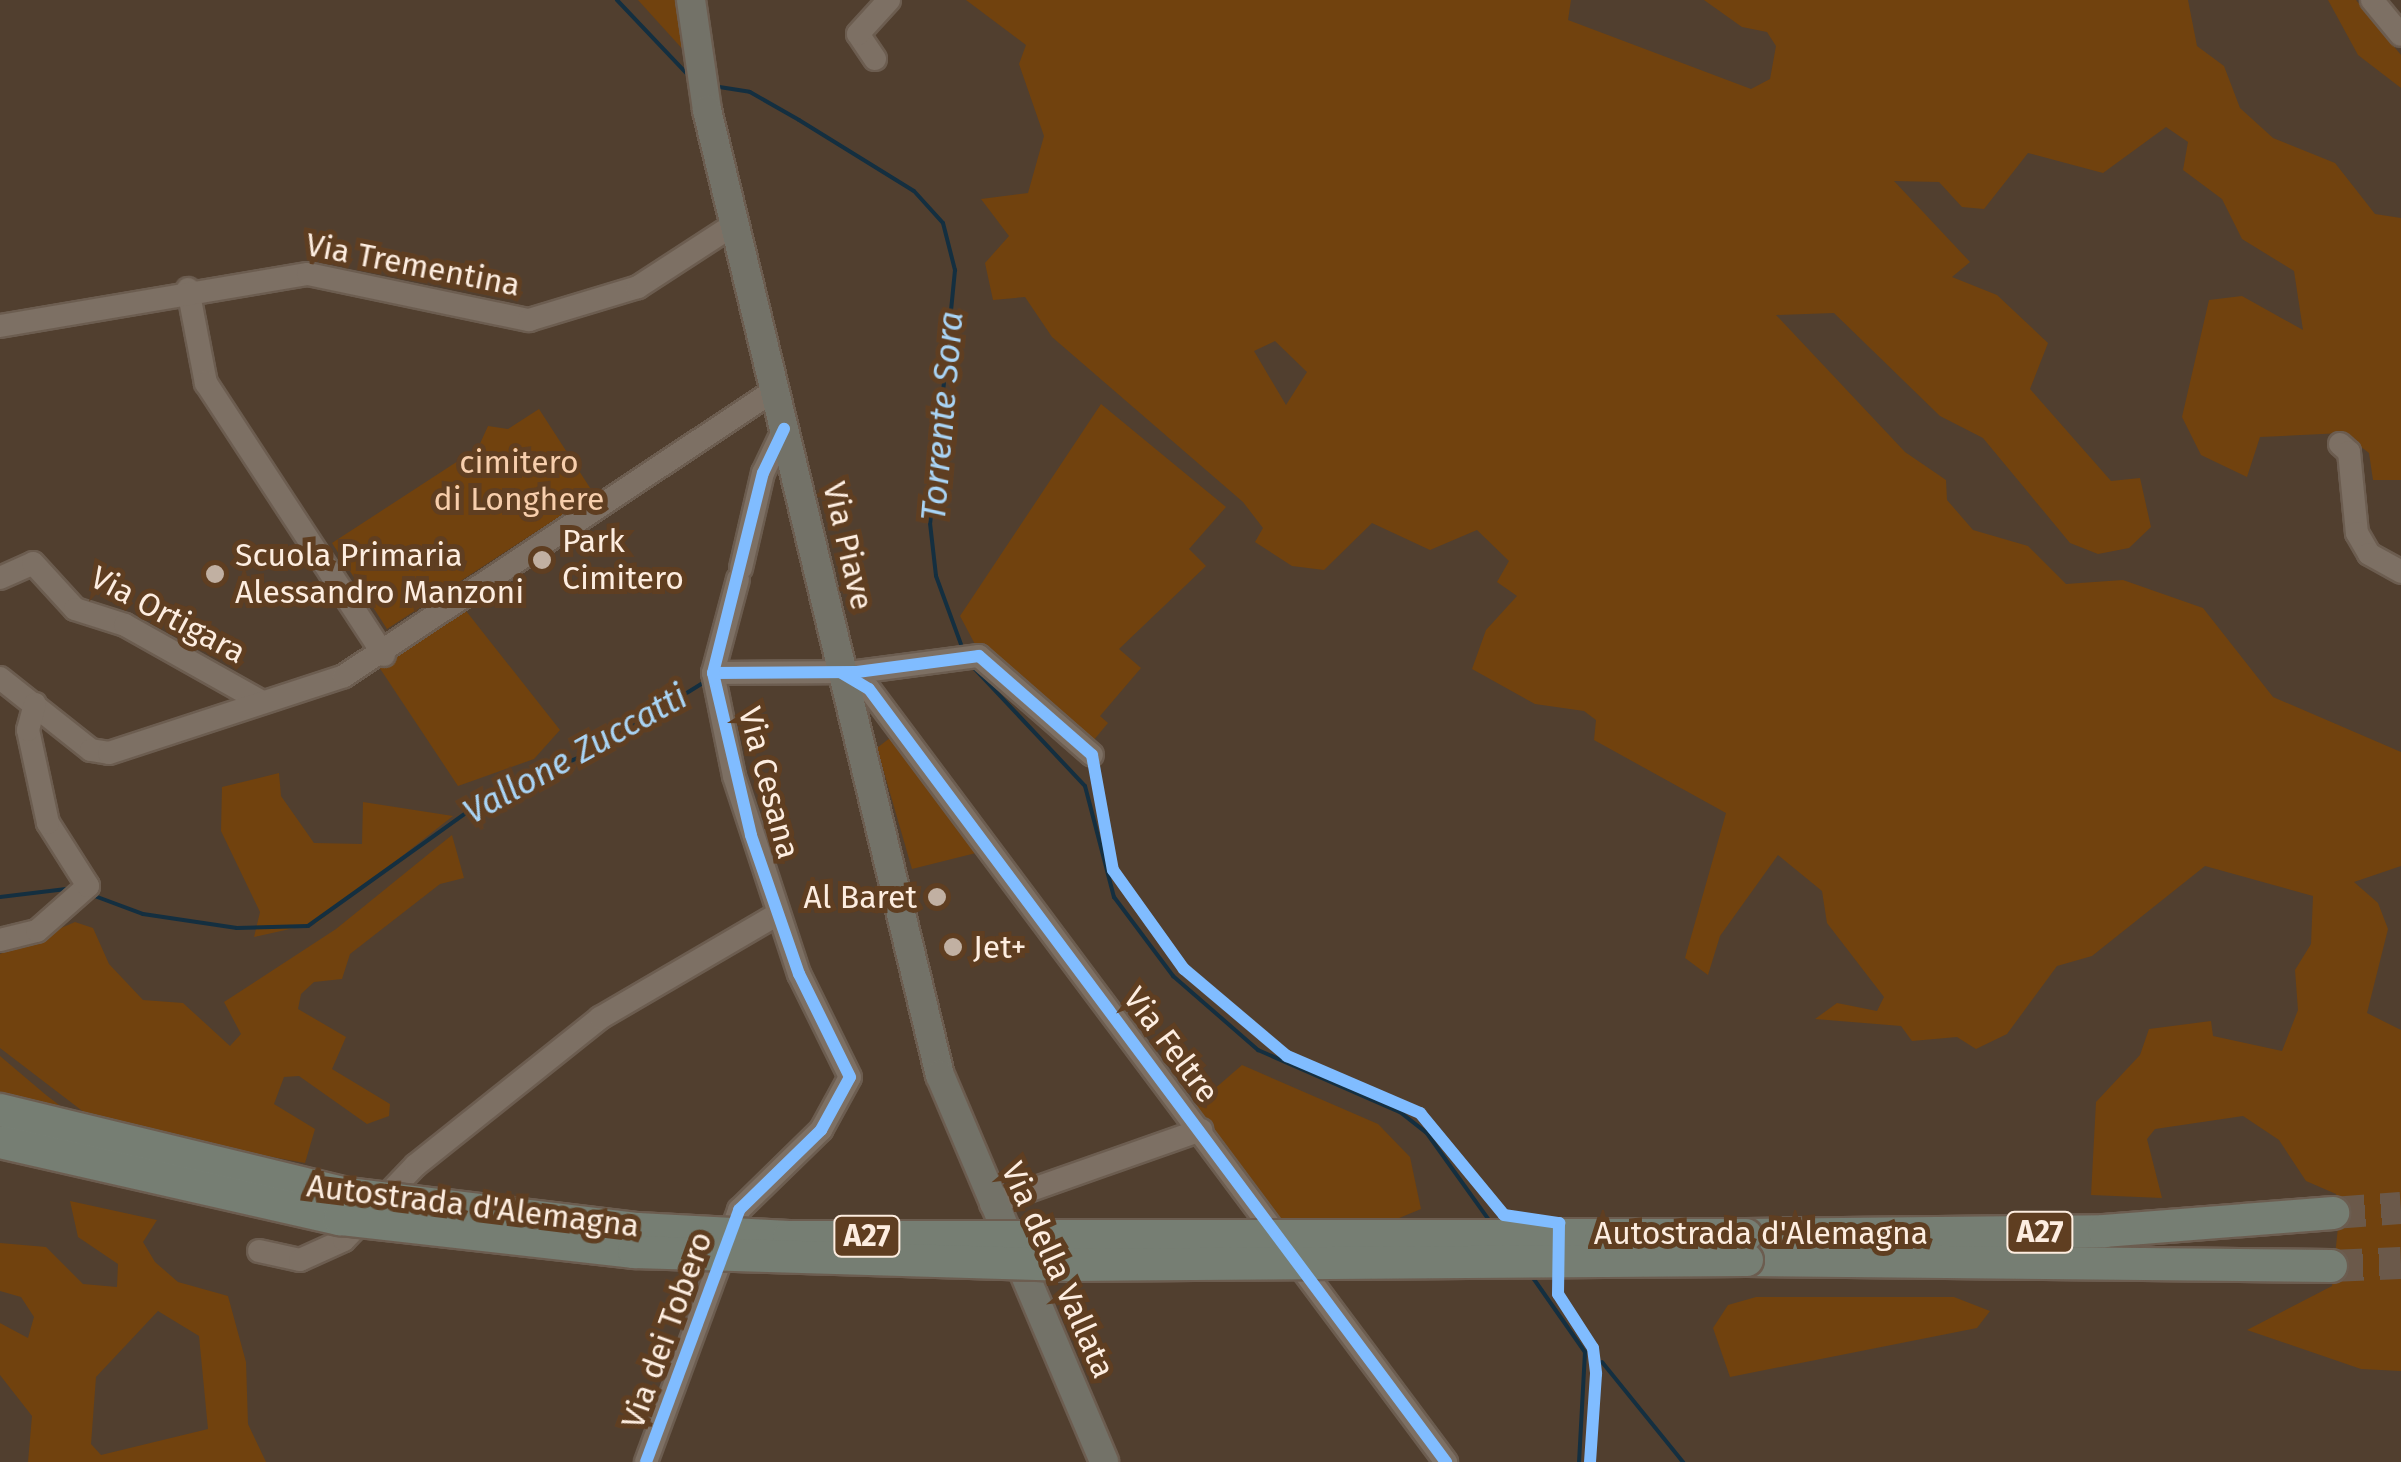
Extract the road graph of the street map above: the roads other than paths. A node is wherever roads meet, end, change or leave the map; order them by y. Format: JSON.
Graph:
{"nodes":[{"id":1,"x":691,"y":0,"type":"edge"},
{"id":2,"x":889,"y":0,"type":"edge"},
{"id":3,"x":2372,"y":0,"type":"edge"},
{"id":4,"x":2401,"y":35,"type":"edge"},
{"id":5,"x":875,"y":59,"type":"dead end"},
{"id":6,"x":735,"y":224,"type":"junction"},
{"id":7,"x":188,"y":289,"type":"junction"},
{"id":8,"x":0,"y":326,"type":"edge"},
{"id":9,"x":775,"y":390,"type":"junction"},
{"id":10,"x":784,"y":429,"type":"junction"},
{"id":11,"x":2340,"y":444,"type":"dead end"},
{"id":12,"x":2401,"y":572,"type":"edge"},
{"id":13,"x":0,"y":578,"type":"edge"},
{"id":14,"x":384,"y":656,"type":"junction"},
{"id":15,"x":842,"y":672,"type":"junction"},
{"id":16,"x":713,"y":673,"type":"junction"},
{"id":17,"x":0,"y":678,"type":"edge"},
{"id":18,"x":262,"y":702,"type":"junction"},
{"id":19,"x":36,"y":704,"type":"junction"},
{"id":20,"x":1092,"y":755,"type":"dead end"},
{"id":21,"x":778,"y":914,"type":"junction"},
{"id":22,"x":0,"y":940,"type":"edge"},
{"id":23,"x":950,"y":1106,"type":"joint"},
{"id":24,"x":0,"y":1110,"type":"edge"},
{"id":25,"x":1201,"y":1130,"type":"junction"},
{"id":26,"x":0,"y":1142,"type":"edge"},
{"id":27,"x":990,"y":1204,"type":"junction"},
{"id":28,"x":2333,"y":1213,"type":"tunnel mouth"},
{"id":29,"x":1747,"y":1247,"type":"junction"},
{"id":30,"x":260,"y":1251,"type":"dead end"},
{"id":31,"x":2330,"y":1266,"type":"tunnel mouth"},
{"id":32,"x":646,"y":1462,"type":"edge"},
{"id":33,"x":1104,"y":1462,"type":"edge"},
{"id":34,"x":1446,"y":1462,"type":"edge"}],
"edges":[{"from":1,"to":6,"type":"main road","name":"Via Piave"},
{"from":2,"to":5,"type":"street"},
{"from":3,"to":4,"type":"street"},
{"from":6,"to":7,"type":"street","name":"Via Trementina"},
{"from":6,"to":9,"type":"main road","name":"Via Piave"},
{"from":7,"to":8,"type":"street","name":"Via Trementina"},
{"from":7,"to":14,"type":"street"},
{"from":9,"to":10,"type":"main road","name":"Via Piave"},
{"from":9,"to":14,"type":"street"},
{"from":10,"to":15,"type":"main road","name":"Via Piave"},
{"from":10,"to":16,"type":"street"},
{"from":11,"to":12,"type":"street"},
{"from":13,"to":18,"type":"street","name":"Via Ortigara"},
{"from":14,"to":18,"type":"street"},
{"from":15,"to":16,"type":"street","name":"Via Cesana"},
{"from":15,"to":20,"type":"street","name":"Via Cesana"},
{"from":15,"to":23,"type":"main road","name":"Via Piave"},
{"from":15,"to":25,"type":"street","name":"Via Feltre"},
{"from":16,"to":21,"type":"street","name":"Via Cesana"},
{"from":17,"to":19,"type":"street"},
{"from":18,"to":19,"type":"street"},
{"from":19,"to":22,"type":"street"},
{"from":21,"to":30,"type":"street"},
{"from":21,"to":32,"type":"street","name":"Via dei Tobero"},
{"from":23,"to":27,"type":"main road","name":"Via della Vallata"},
{"from":24,"to":29,"type":"highway","name":"Autostrada d'Alemagna","number":"A27","bridge":true},
{"from":25,"to":27,"type":"street"},
{"from":25,"to":34,"type":"street","name":"Via Feltre"},
{"from":26,"to":29,"type":"highway","name":"Autostrada d'Alemagna","number":"A27","bridge":true},
{"from":27,"to":33,"type":"main road","name":"Via della Vallata"},
{"from":28,"to":29,"type":"highway","name":"Autostrada d'Alemagna","number":"A27"},
{"from":29,"to":31,"type":"highway","name":"Autostrada d'Alemagna","number":"A27"}]}
